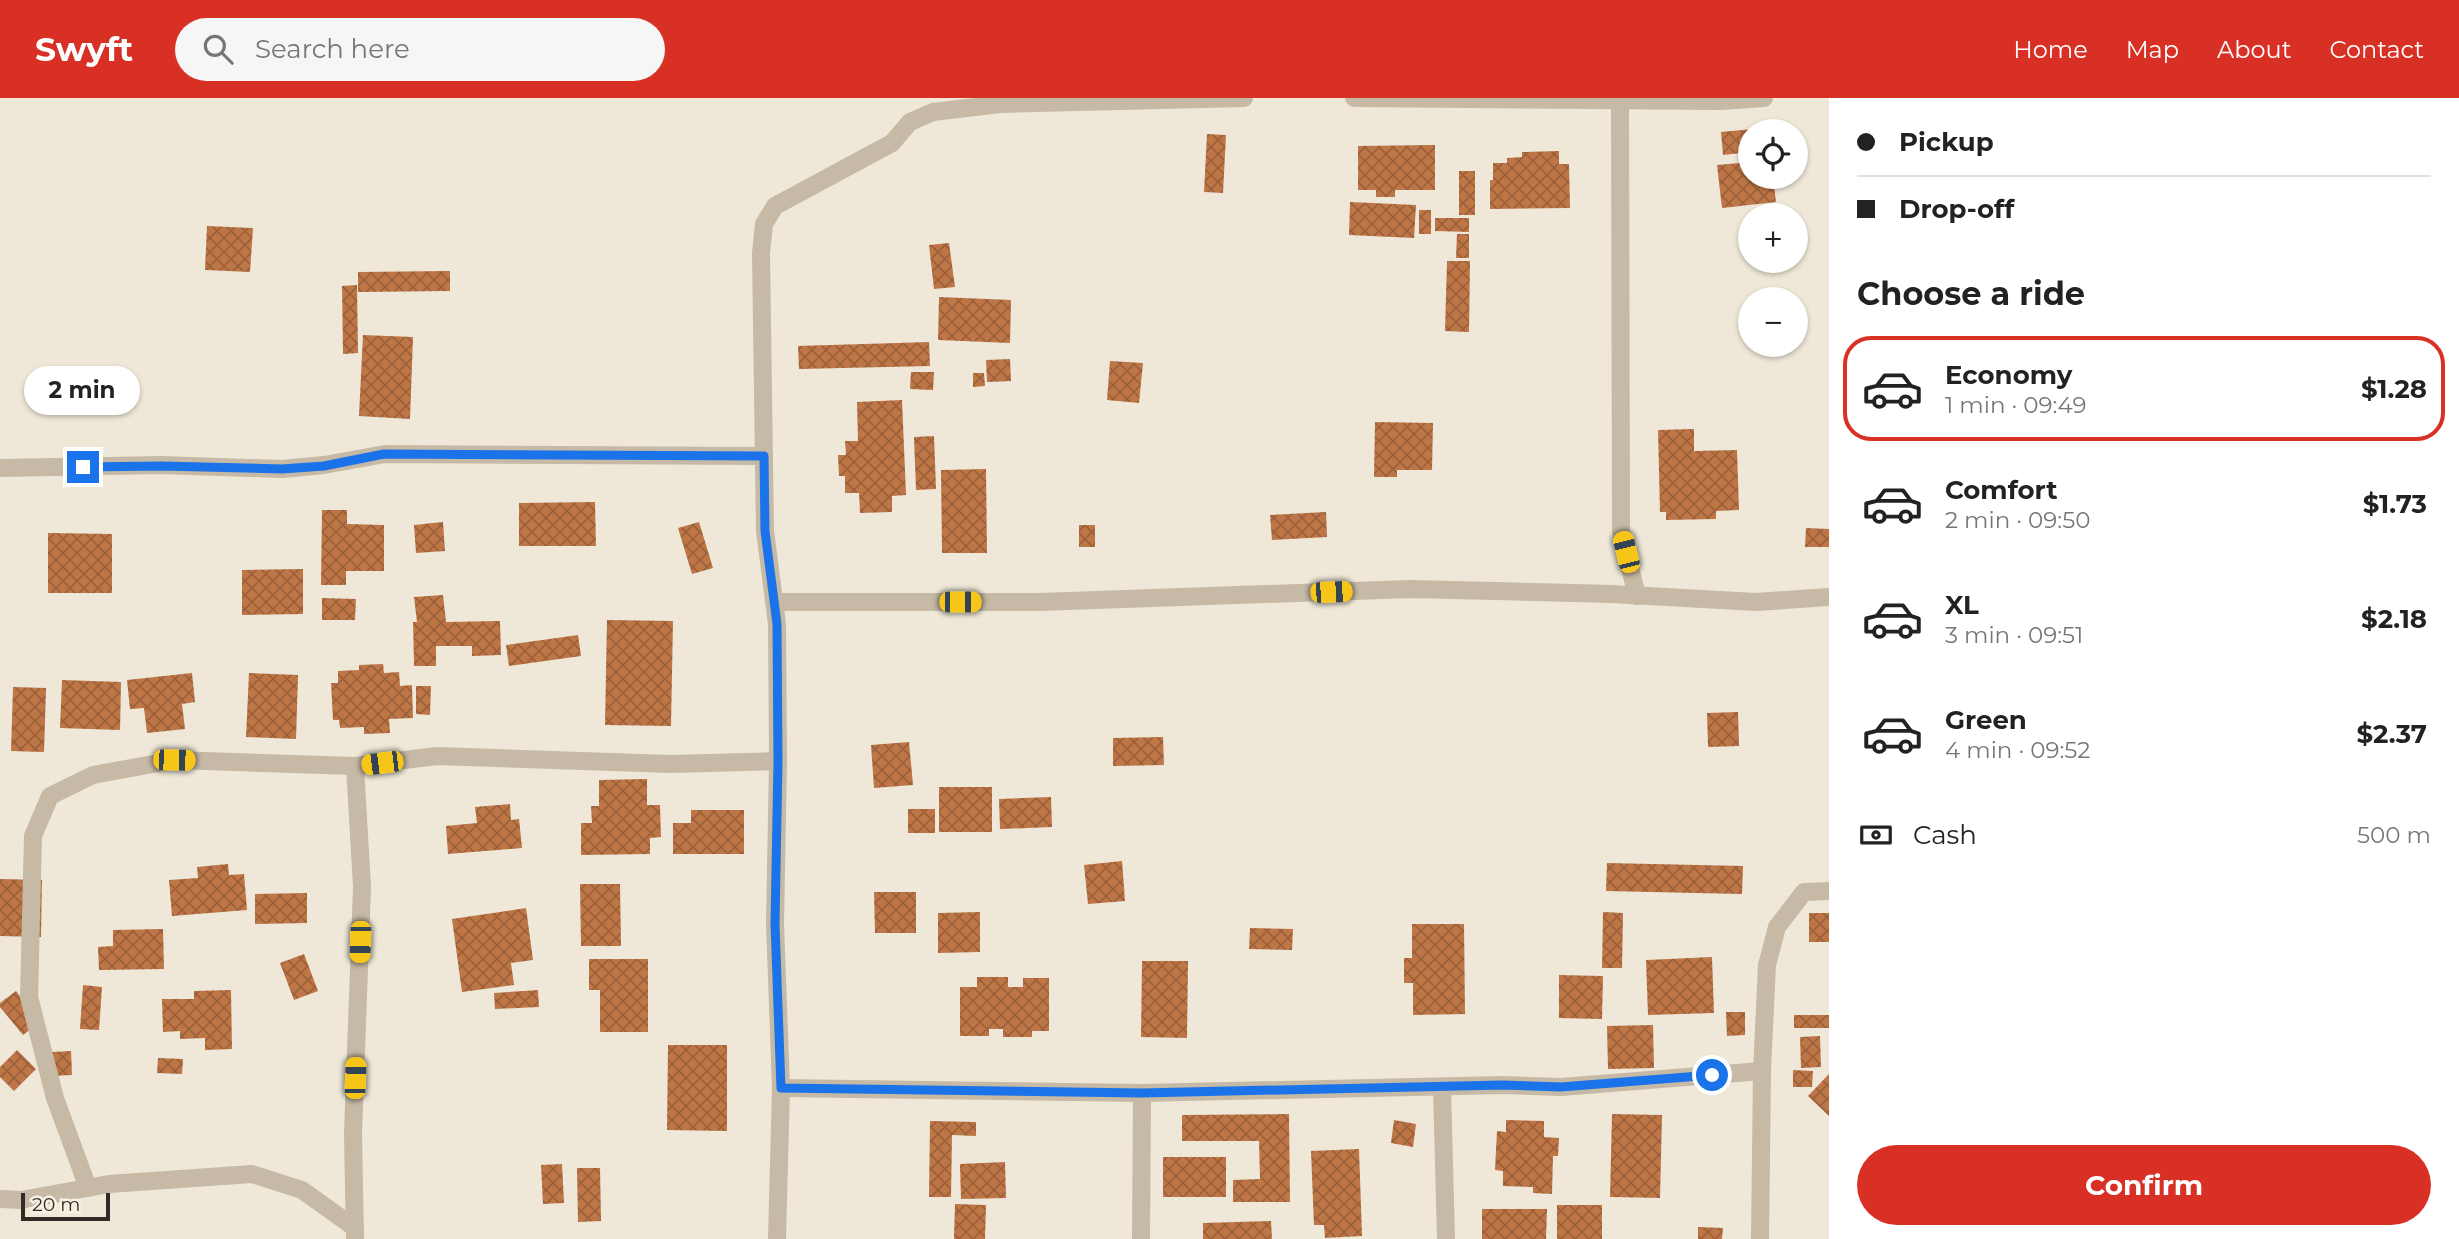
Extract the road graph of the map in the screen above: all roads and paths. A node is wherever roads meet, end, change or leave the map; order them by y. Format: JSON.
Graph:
{"nodes":[{"id":1,"x":1244,"y":98,"type":"edge"},
{"id":2,"x":1354,"y":98,"type":"edge"},
{"id":3,"x":1764,"y":98,"type":"edge"},
{"id":4,"x":1620,"y":100,"type":"junction"},
{"id":5,"x":764,"y":456,"type":"junction"},
{"id":6,"x":0,"y":468,"type":"edge"},
{"id":7,"x":1637,"y":596,"type":"junction"},
{"id":8,"x":1829,"y":597,"type":"edge"},
{"id":9,"x":774,"y":602,"type":"junction"},
{"id":10,"x":778,"y":761,"type":"junction"},
{"id":11,"x":355,"y":766,"type":"junction"},
{"id":12,"x":1829,"y":891,"type":"edge"},
{"id":13,"x":1762,"y":1071,"type":"junction"},
{"id":14,"x":781,"y":1088,"type":"junction"},
{"id":15,"x":1442,"y":1088,"type":"junction"},
{"id":16,"x":1142,"y":1093,"type":"junction"},
{"id":17,"x":88,"y":1188,"type":"junction"},
{"id":18,"x":0,"y":1199,"type":"edge"},
{"id":19,"x":355,"y":1234,"type":"edge"},
{"id":20,"x":777,"y":1239,"type":"edge"},
{"id":21,"x":1141,"y":1239,"type":"edge"},
{"id":22,"x":1446,"y":1239,"type":"edge"},
{"id":23,"x":1760,"y":1239,"type":"edge"}],
"edges":[{"from":1,"to":5,"type":"street"},
{"from":2,"to":4,"type":"street"},
{"from":3,"to":4,"type":"street"},
{"from":4,"to":7,"type":"street"},
{"from":5,"to":6,"type":"street"},
{"from":5,"to":9,"type":"street"},
{"from":7,"to":8,"type":"street"},
{"from":7,"to":9,"type":"street"},
{"from":9,"to":10,"type":"street"},
{"from":10,"to":11,"type":"street"},
{"from":10,"to":14,"type":"street"},
{"from":11,"to":17,"type":"street"},
{"from":11,"to":19,"type":"street"},
{"from":12,"to":13,"type":"street"},
{"from":13,"to":15,"type":"street"},
{"from":13,"to":23,"type":"street"},
{"from":14,"to":16,"type":"street"},
{"from":14,"to":20,"type":"street"},
{"from":15,"to":16,"type":"street"},
{"from":15,"to":22,"type":"street"},
{"from":16,"to":21,"type":"street"},
{"from":17,"to":18,"type":"street"},
{"from":17,"to":19,"type":"street"}]}
